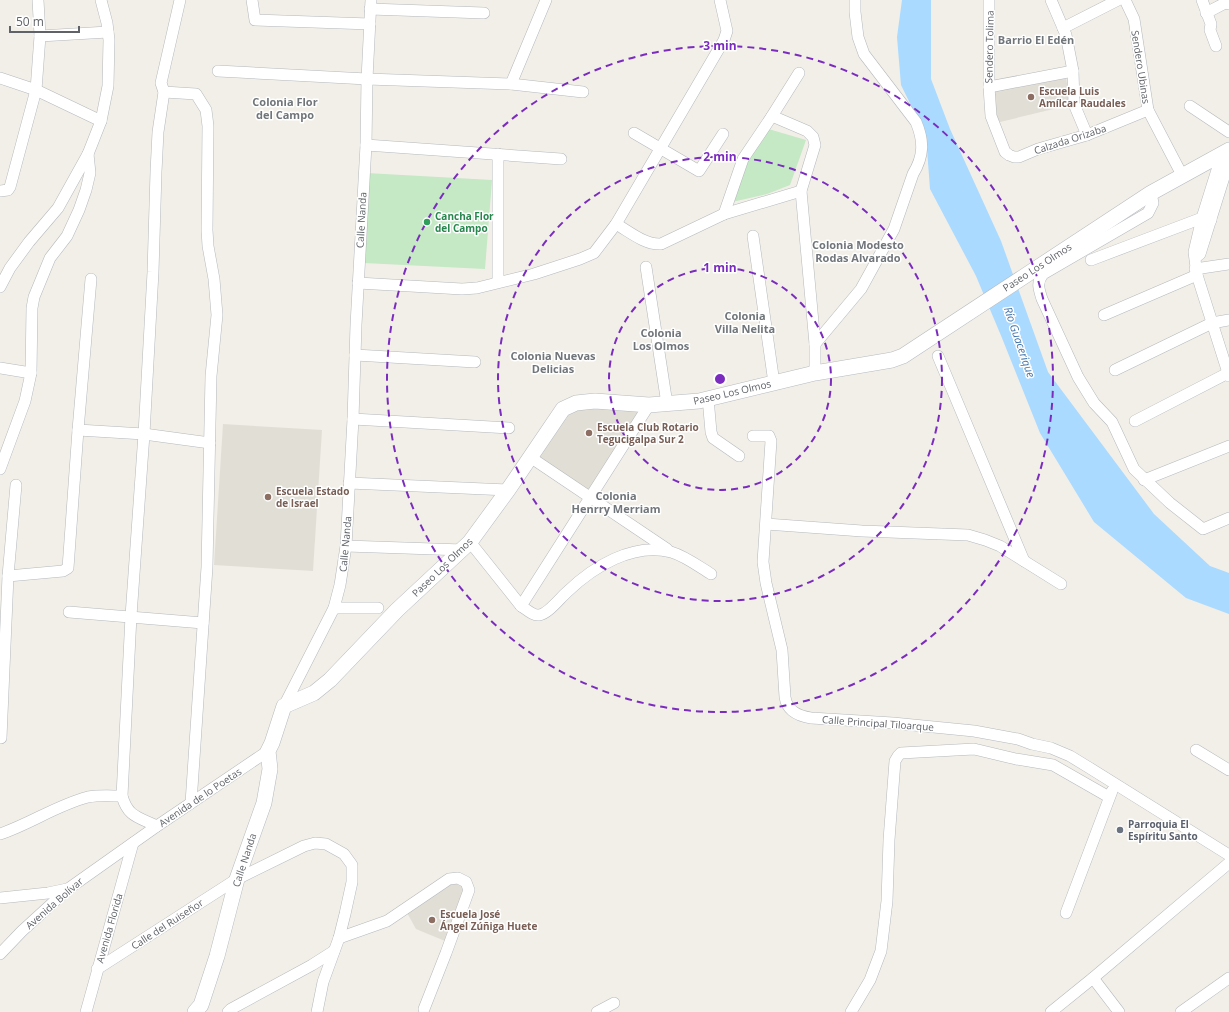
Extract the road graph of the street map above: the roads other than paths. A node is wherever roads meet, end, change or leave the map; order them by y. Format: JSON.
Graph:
{"nodes":[{"id":1,"x":38,"y":0,"type":"edge"},
{"id":2,"x":101,"y":0,"type":"edge"},
{"id":3,"x":180,"y":0,"type":"edge"},
{"id":4,"x":252,"y":0,"type":"edge"},
{"id":5,"x":546,"y":0,"type":"edge"},
{"id":6,"x":720,"y":0,"type":"edge"},
{"id":7,"x":855,"y":0,"type":"edge"},
{"id":8,"x":989,"y":0,"type":"edge"},
{"id":9,"x":1051,"y":0,"type":"edge"},
{"id":10,"x":1118,"y":0,"type":"edge"},
{"id":11,"x":1125,"y":0,"type":"edge"},
{"id":12,"x":1202,"y":0,"type":"edge"},
{"id":13,"x":1228,"y":1,"type":"edge"},
{"id":14,"x":371,"y":4,"type":"edge"},
{"id":15,"x":484,"y":13,"type":"dead end"},
{"id":16,"x":1206,"y":13,"type":"junction"},
{"id":17,"x":370,"y":24,"type":"junction"},
{"id":18,"x":1064,"y":28,"type":"junction"},
{"id":19,"x":108,"y":32,"type":"junction"},
{"id":20,"x":40,"y":36,"type":"junction"},
{"id":21,"x":1216,"y":46,"type":"dead end"},
{"id":22,"x":218,"y":71,"type":"dead end"},
{"id":23,"x":1073,"y":71,"type":"junction"},
{"id":24,"x":799,"y":73,"type":"dead end"},
{"id":25,"x":0,"y":78,"type":"edge"},
{"id":26,"x":367,"y":79,"type":"junction"},
{"id":27,"x":511,"y":84,"type":"junction"},
{"id":28,"x":988,"y":87,"type":"junction"},
{"id":29,"x":36,"y":90,"type":"junction"},
{"id":30,"x":164,"y":92,"type":"junction"},
{"id":31,"x":583,"y":92,"type":"dead end"},
{"id":32,"x":1190,"y":106,"type":"dead end"},
{"id":33,"x":1148,"y":110,"type":"junction"},
{"id":34,"x":772,"y":116,"type":"junction"},
{"id":35,"x":101,"y":120,"type":"junction"},
{"id":36,"x":1229,"y":132,"type":"edge"},
{"id":37,"x":634,"y":133,"type":"dead end"},
{"id":38,"x":723,"y":134,"type":"dead end"},
{"id":39,"x":1087,"y":135,"type":"junction"},
{"id":40,"x":366,"y":145,"type":"junction"},
{"id":41,"x":660,"y":149,"type":"junction"},
{"id":42,"x":88,"y":154,"type":"junction"},
{"id":43,"x":498,"y":154,"type":"junction"},
{"id":44,"x":1014,"y":157,"type":"joint"},
{"id":45,"x":562,"y":159,"type":"dead end"},
{"id":46,"x":1225,"y":159,"type":"edge"},
{"id":47,"x":1182,"y":175,"type":"junction"},
{"id":48,"x":0,"y":191,"type":"edge"},
{"id":49,"x":802,"y":191,"type":"junction"},
{"id":50,"x":1151,"y":193,"type":"junction"},
{"id":51,"x":724,"y":214,"type":"junction"},
{"id":52,"x":1206,"y":219,"type":"junction"},
{"id":53,"x":616,"y":224,"type":"junction"},
{"id":54,"x":753,"y":236,"type":"dead end"},
{"id":55,"x":1091,"y":260,"type":"dead end"},
{"id":56,"x":1229,"y":264,"type":"edge"},
{"id":57,"x":646,"y":267,"type":"dead end"},
{"id":58,"x":1196,"y":267,"type":"junction"},
{"id":59,"x":91,"y":279,"type":"dead end"},
{"id":60,"x":498,"y":282,"type":"junction"},
{"id":61,"x":358,"y":283,"type":"junction"},
{"id":62,"x":0,"y":287,"type":"edge"},
{"id":63,"x":1104,"y":315,"type":"dead end"},
{"id":64,"x":1229,"y":320,"type":"edge"},
{"id":65,"x":1212,"y":323,"type":"junction"},
{"id":66,"x":815,"y":344,"type":"junction"},
{"id":67,"x":355,"y":354,"type":"junction"},
{"id":68,"x":938,"y":356,"type":"dead end"},
{"id":69,"x":475,"y":362,"type":"dead end"},
{"id":70,"x":0,"y":368,"type":"edge"},
{"id":71,"x":1115,"y":370,"type":"dead end"},
{"id":72,"x":32,"y":372,"type":"junction"},
{"id":73,"x":815,"y":373,"type":"junction"},
{"id":74,"x":1229,"y":374,"type":"edge"},
{"id":75,"x":774,"y":383,"type":"junction"},
{"id":76,"x":708,"y":398,"type":"junction"},
{"id":77,"x":667,"y":404,"type":"junction"},
{"id":78,"x":649,"y":405,"type":"junction"},
{"id":79,"x":353,"y":419,"type":"junction"},
{"id":80,"x":1135,"y":421,"type":"dead end"},
{"id":81,"x":509,"y":428,"type":"dead end"},
{"id":82,"x":78,"y":430,"type":"junction"},
{"id":83,"x":144,"y":434,"type":"junction"},
{"id":84,"x":753,"y":436,"type":"dead end"},
{"id":85,"x":210,"y":443,"type":"junction"},
{"id":86,"x":1229,"y":446,"type":"edge"},
{"id":87,"x":530,"y":456,"type":"junction"},
{"id":88,"x":739,"y":456,"type":"dead end"},
{"id":89,"x":0,"y":469,"type":"edge"},
{"id":90,"x":1144,"y":480,"type":"junction"},
{"id":91,"x":349,"y":483,"type":"junction"},
{"id":92,"x":16,"y":485,"type":"dead end"},
{"id":93,"x":508,"y":490,"type":"junction"},
{"id":94,"x":590,"y":497,"type":"junction"},
{"id":95,"x":1229,"y":518,"type":"edge"},
{"id":96,"x":766,"y":524,"type":"junction"},
{"id":97,"x":346,"y":546,"type":"junction"},
{"id":98,"x":466,"y":546,"type":"junction"},
{"id":99,"x":672,"y":553,"type":"junction"},
{"id":100,"x":1024,"y":561,"type":"junction"},
{"id":101,"x":711,"y":574,"type":"dead end"},
{"id":102,"x":8,"y":576,"type":"junction"},
{"id":103,"x":1061,"y":584,"type":"dead end"},
{"id":104,"x":521,"y":606,"type":"junction"},
{"id":105,"x":334,"y":608,"type":"junction"},
{"id":106,"x":378,"y":608,"type":"dead end"},
{"id":107,"x":69,"y":612,"type":"dead end"},
{"id":108,"x":132,"y":616,"type":"junction"},
{"id":109,"x":203,"y":622,"type":"junction"},
{"id":110,"x":284,"y":706,"type":"junction"},
{"id":111,"x":1,"y":738,"type":"edge"},
{"id":112,"x":1196,"y":750,"type":"dead end"},
{"id":113,"x":268,"y":751,"type":"junction"},
{"id":114,"x":1229,"y":770,"type":"edge"},
{"id":115,"x":1115,"y":783,"type":"junction"},
{"id":116,"x":122,"y":796,"type":"junction"},
{"id":117,"x":1109,"y":797,"type":"junction"},
{"id":118,"x":191,"y":803,"type":"junction"},
{"id":119,"x":157,"y":826,"type":"junction"},
{"id":120,"x":0,"y":834,"type":"edge"},
{"id":121,"x":133,"y":843,"type":"junction"},
{"id":122,"x":1229,"y":855,"type":"edge"},
{"id":123,"x":1229,"y":863,"type":"edge"},
{"id":124,"x":238,"y":879,"type":"junction"},
{"id":125,"x":68,"y":889,"type":"junction"},
{"id":126,"x":0,"y":898,"type":"edge"},
{"id":127,"x":1066,"y":913,"type":"dead end"},
{"id":128,"x":339,"y":938,"type":"junction"},
{"id":129,"x":334,"y":951,"type":"junction"},
{"id":130,"x":0,"y":954,"type":"edge"},
{"id":131,"x":97,"y":969,"type":"junction"},
{"id":132,"x":1094,"y":978,"type":"junction"},
{"id":133,"x":1229,"y":978,"type":"edge"},
{"id":134,"x":614,"y":1003,"type":"dead end"},
{"id":135,"x":424,"y":1009,"type":"dead end"},
{"id":136,"x":86,"y":1012,"type":"edge"},
{"id":137,"x":195,"y":1012,"type":"edge"},
{"id":138,"x":228,"y":1012,"type":"edge"},
{"id":139,"x":317,"y":1012,"type":"edge"},
{"id":140,"x":597,"y":1012,"type":"edge"},
{"id":141,"x":851,"y":1012,"type":"edge"},
{"id":142,"x":1051,"y":1012,"type":"edge"},
{"id":143,"x":1119,"y":1012,"type":"edge"},
{"id":144,"x":1181,"y":1012,"type":"edge"}],
"edges":[{"from":1,"to":20,"type":"street"},
{"from":2,"to":19,"type":"street"},
{"from":3,"to":30,"type":"street"},
{"from":4,"to":17,"type":"street"},
{"from":5,"to":27,"type":"street"},
{"from":6,"to":41,"type":"street"},
{"from":7,"to":66,"type":"street"},
{"from":8,"to":28,"type":"street","name":"Sendero Tolima"},
{"from":9,"to":18,"type":"street"},
{"from":10,"to":18,"type":"street"},
{"from":11,"to":33,"type":"street","name":"Sendero Ubinas"},
{"from":12,"to":16,"type":"street"},
{"from":13,"to":16,"type":"street"},
{"from":14,"to":15,"type":"street"},
{"from":14,"to":17,"type":"street","name":"Calle Nanda"},
{"from":16,"to":21,"type":"street"},
{"from":17,"to":26,"type":"street","name":"Calle Nanda"},
{"from":18,"to":23,"type":"street"},
{"from":19,"to":20,"type":"street"},
{"from":19,"to":35,"type":"street"},
{"from":20,"to":29,"type":"street"},
{"from":22,"to":26,"type":"street"},
{"from":23,"to":28,"type":"street"},
{"from":23,"to":39,"type":"street"},
{"from":24,"to":34,"type":"street"},
{"from":25,"to":29,"type":"street"},
{"from":26,"to":27,"type":"street"},
{"from":26,"to":40,"type":"street","name":"Calle Nanda"},
{"from":27,"to":31,"type":"street"},
{"from":28,"to":44,"type":"street","name":"Sendero Tolima"},
{"from":29,"to":35,"type":"street"},
{"from":29,"to":48,"type":"street"},
{"from":30,"to":83,"type":"street"},
{"from":30,"to":85,"type":"street"},
{"from":32,"to":36,"type":"street"},
{"from":33,"to":39,"type":"street","name":"Calzada Orizaba"},
{"from":33,"to":47,"type":"street","name":"Sendero Ubinas"},
{"from":34,"to":49,"type":"street"},
{"from":34,"to":51,"type":"street"},
{"from":35,"to":42,"type":"street"},
{"from":37,"to":41,"type":"street"},
{"from":38,"to":41,"type":"street"},
{"from":39,"to":44,"type":"street","name":"Calzada Orizaba"},
{"from":40,"to":43,"type":"street"},
{"from":40,"to":61,"type":"street","name":"Calle Nanda"},
{"from":41,"to":53,"type":"street"},
{"from":42,"to":62,"type":"street"},
{"from":42,"to":72,"type":"street"},
{"from":43,"to":45,"type":"street"},
{"from":43,"to":60,"type":"street"},
{"from":46,"to":47,"type":"street","name":"Paseo Los Olmos"},
{"from":46,"to":52,"type":"street"},
{"from":47,"to":50,"type":"street","name":"Paseo Los Olmos"},
{"from":49,"to":51,"type":"street"},
{"from":49,"to":66,"type":"street"},
{"from":50,"to":73,"type":"street","name":"Paseo Los Olmos"},
{"from":50,"to":90,"type":"street"},
{"from":51,"to":53,"type":"street"},
{"from":52,"to":55,"type":"street"},
{"from":52,"to":58,"type":"street"},
{"from":53,"to":60,"type":"street"},
{"from":54,"to":75,"type":"street"},
{"from":56,"to":58,"type":"street"},
{"from":57,"to":77,"type":"street"},
{"from":58,"to":63,"type":"street"},
{"from":58,"to":65,"type":"street"},
{"from":59,"to":82,"type":"street"},
{"from":60,"to":61,"type":"street"},
{"from":61,"to":67,"type":"street","name":"Calle Nanda"},
{"from":64,"to":65,"type":"street"},
{"from":65,"to":71,"type":"street"},
{"from":65,"to":74,"type":"street"},
{"from":66,"to":73,"type":"street"},
{"from":67,"to":69,"type":"street"},
{"from":67,"to":79,"type":"street","name":"Calle Nanda"},
{"from":68,"to":100,"type":"street"},
{"from":70,"to":72,"type":"street"},
{"from":72,"to":89,"type":"street"},
{"from":73,"to":75,"type":"street","name":"Paseo Los Olmos"},
{"from":74,"to":80,"type":"street"},
{"from":75,"to":76,"type":"street","name":"Paseo Los Olmos"},
{"from":76,"to":77,"type":"street","name":"Paseo Los Olmos"},
{"from":76,"to":88,"type":"street"},
{"from":77,"to":78,"type":"street","name":"Paseo Los Olmos"},
{"from":78,"to":87,"type":"street","name":"Paseo Los Olmos"},
{"from":78,"to":94,"type":"street"},
{"from":79,"to":81,"type":"street"},
{"from":79,"to":91,"type":"street","name":"Calle Nanda"},
{"from":82,"to":83,"type":"street"},
{"from":82,"to":102,"type":"street"},
{"from":83,"to":85,"type":"street"},
{"from":83,"to":108,"type":"street"},
{"from":84,"to":96,"type":"street","name":"Calle Principal Tiloarque"},
{"from":85,"to":109,"type":"street"},
{"from":86,"to":90,"type":"street"},
{"from":87,"to":93,"type":"street","name":"Paseo Los Olmos"},
{"from":87,"to":94,"type":"street"},
{"from":90,"to":95,"type":"street"},
{"from":91,"to":93,"type":"street"},
{"from":91,"to":97,"type":"street","name":"Calle Nanda"},
{"from":92,"to":102,"type":"street"},
{"from":93,"to":98,"type":"street","name":"Paseo Los Olmos"},
{"from":94,"to":99,"type":"street"},
{"from":94,"to":104,"type":"street"},
{"from":96,"to":100,"type":"street"},
{"from":96,"to":115,"type":"street","name":"Calle Principal Tiloarque"},
{"from":97,"to":98,"type":"street"},
{"from":97,"to":105,"type":"street","name":"Calle Nanda"},
{"from":98,"to":104,"type":"street"},
{"from":98,"to":110,"type":"street","name":"Paseo Los Olmos"},
{"from":99,"to":101,"type":"street"},
{"from":99,"to":104,"type":"street"},
{"from":100,"to":103,"type":"street"},
{"from":102,"to":111,"type":"street"},
{"from":105,"to":106,"type":"street"},
{"from":105,"to":110,"type":"street","name":"Calle Nanda"},
{"from":107,"to":108,"type":"street"},
{"from":108,"to":109,"type":"street"},
{"from":108,"to":116,"type":"street"},
{"from":109,"to":118,"type":"street"},
{"from":110,"to":113,"type":"street","name":"Calle Nanda"},
{"from":112,"to":114,"type":"street"},
{"from":113,"to":118,"type":"street","name":"Avenida de lo Poetas"},
{"from":113,"to":124,"type":"street","name":"Calle Nanda"},
{"from":115,"to":117,"type":"street"},
{"from":115,"to":122,"type":"street","name":"Calle Principal Tiloarque"},
{"from":116,"to":119,"type":"street"},
{"from":116,"to":120,"type":"street"},
{"from":117,"to":127,"type":"street"},
{"from":117,"to":141,"type":"street"},
{"from":118,"to":119,"type":"street","name":"Avenida de lo Poetas"},
{"from":119,"to":121,"type":"street","name":"Avenida de lo Poetas"},
{"from":121,"to":125,"type":"street","name":"Avenida Bolívar"},
{"from":121,"to":131,"type":"street","name":"Avenida Florida"},
{"from":123,"to":132,"type":"street"},
{"from":124,"to":128,"type":"street","name":"Calle del Ruiseñor"},
{"from":124,"to":131,"type":"street","name":"Calle del Ruiseñor"},
{"from":124,"to":137,"type":"street","name":"Calle Nanda"},
{"from":125,"to":126,"type":"street"},
{"from":125,"to":130,"type":"street","name":"Avenida Bolívar"},
{"from":128,"to":129,"type":"street","name":"Calle del Ruiseñor"},
{"from":128,"to":135,"type":"street"},
{"from":129,"to":138,"type":"street"},
{"from":129,"to":139,"type":"street","name":"Calle del Ruiseñor"},
{"from":131,"to":136,"type":"street","name":"Avenida Florida"},
{"from":132,"to":142,"type":"street"},
{"from":132,"to":143,"type":"street"},
{"from":133,"to":144,"type":"street"},
{"from":134,"to":140,"type":"street"}]}
